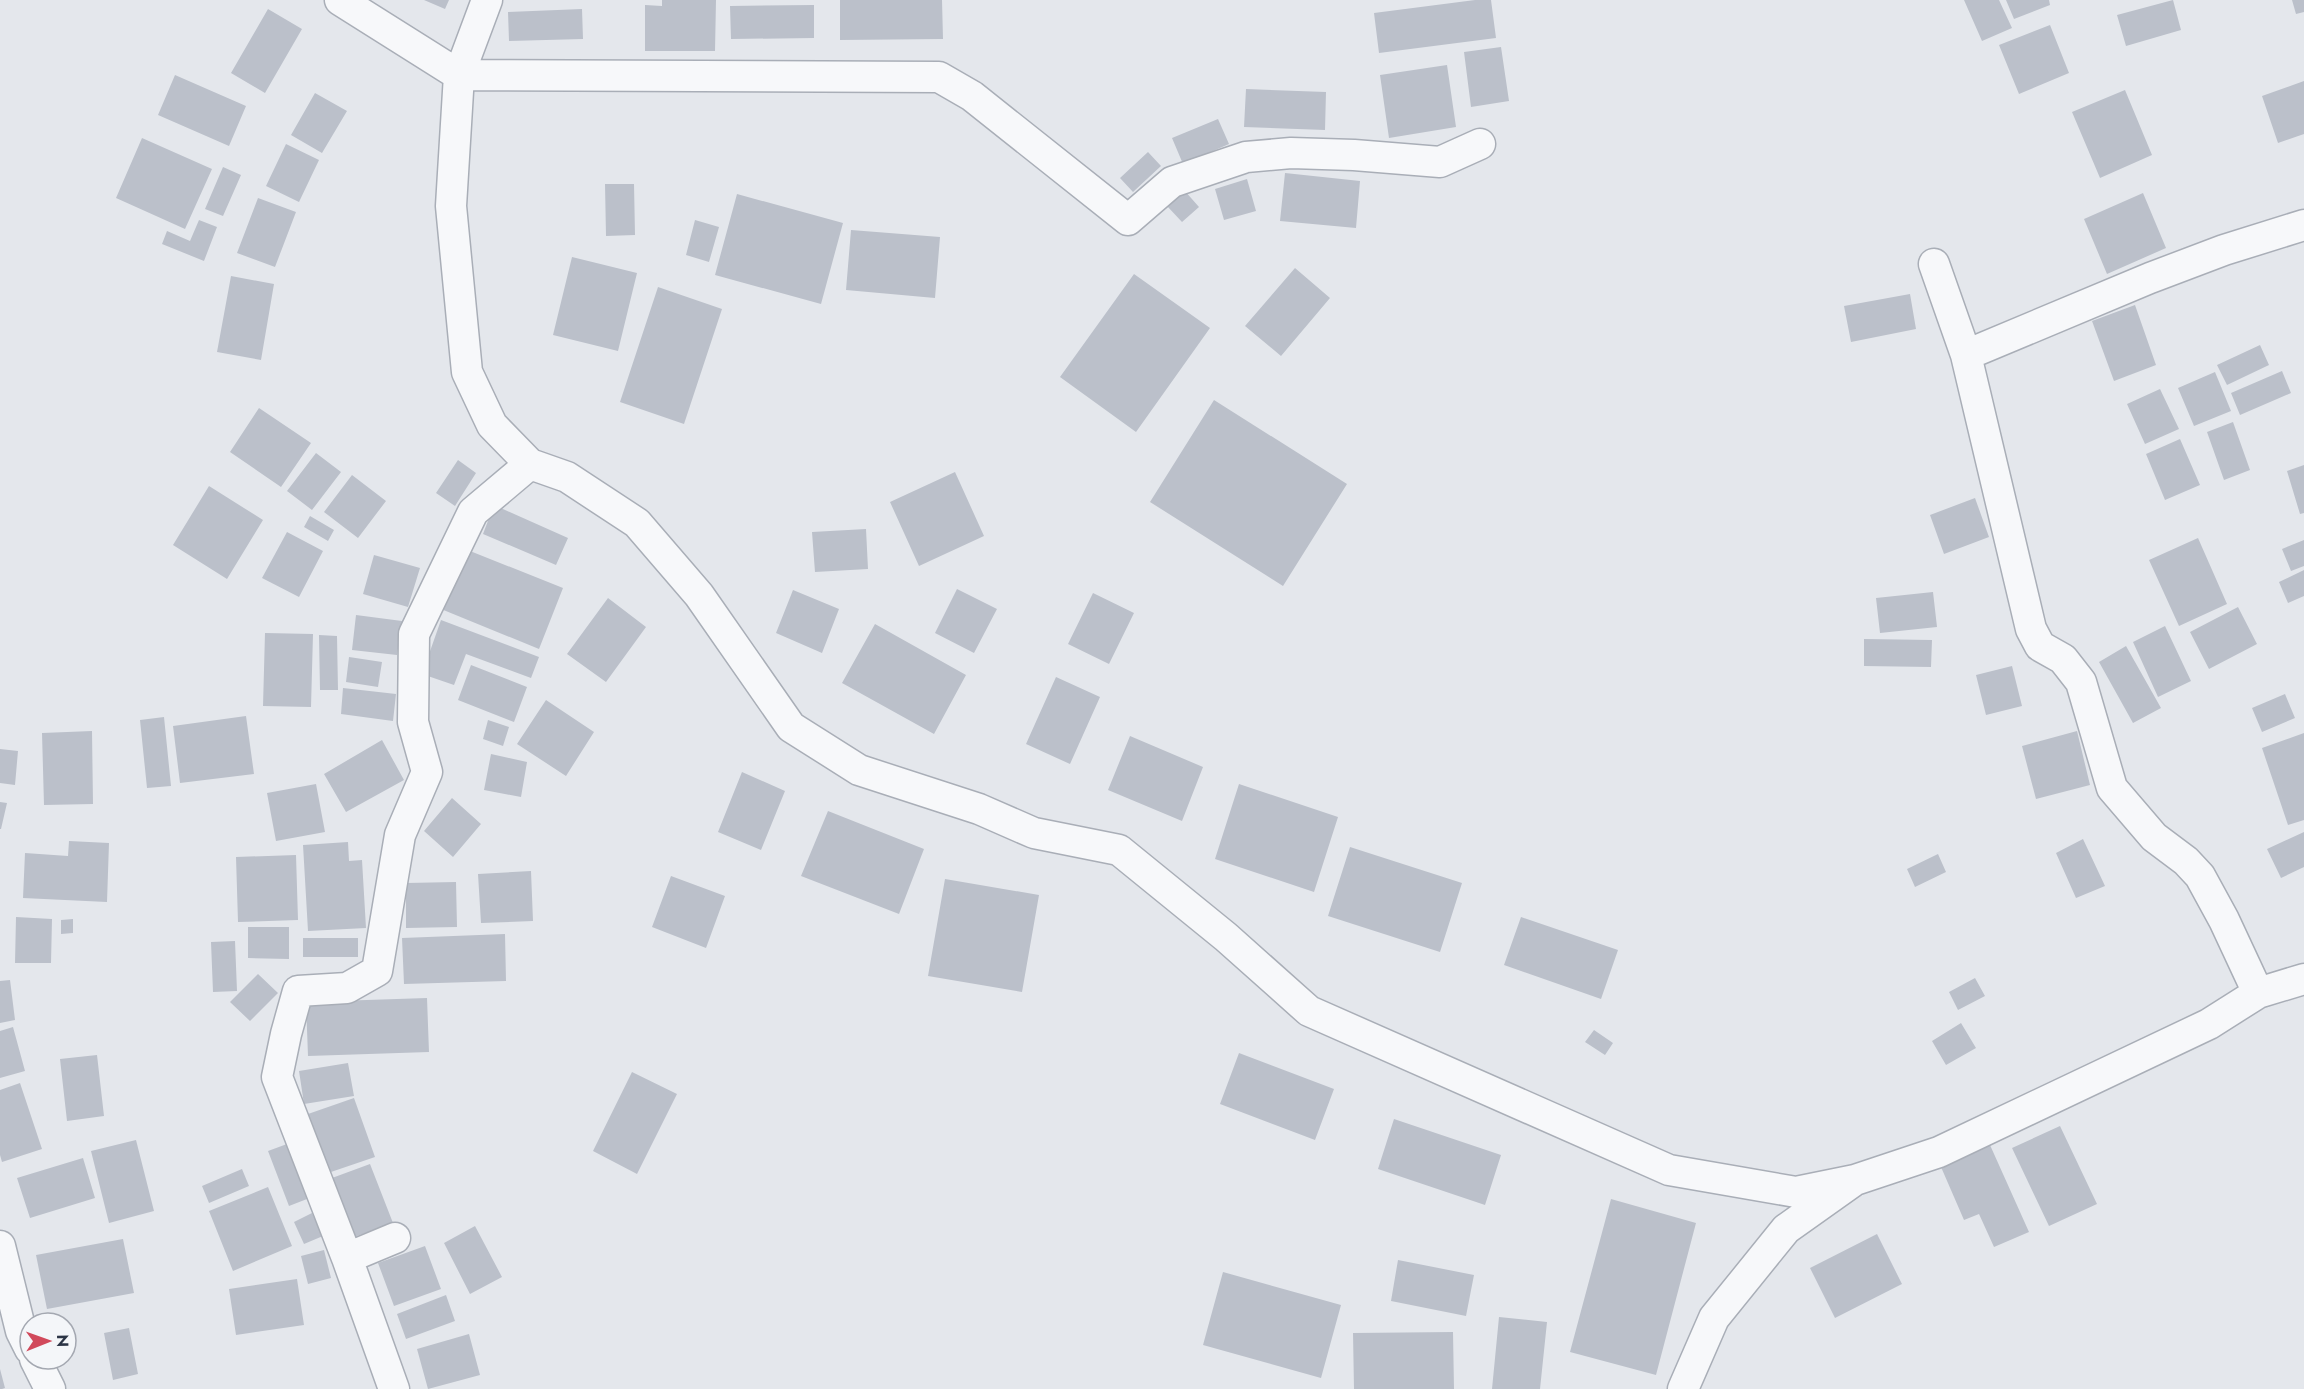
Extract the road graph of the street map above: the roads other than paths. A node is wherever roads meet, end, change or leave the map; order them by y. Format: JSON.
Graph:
{"nodes":[{"id":1,"x":340,"y":0,"type":"edge"},
{"id":2,"x":487,"y":0,"type":"edge"},
{"id":3,"x":459,"y":75,"type":"junction"},
{"id":4,"x":1480,"y":144,"type":"dead end"},
{"id":5,"x":2304,"y":225,"type":"edge"},
{"id":6,"x":1934,"y":264,"type":"dead end"},
{"id":7,"x":1965,"y":355,"type":"junction"},
{"id":8,"x":530,"y":464,"type":"junction"},
{"id":9,"x":2304,"y":979,"type":"edge"},
{"id":10,"x":2258,"y":993,"type":"junction"},
{"id":11,"x":1855,"y":1180,"type":"junction"},
{"id":12,"x":395,"y":1238,"type":"dead end"},
{"id":13,"x":0,"y":1246,"type":"edge"},
{"id":14,"x":347,"y":1258,"type":"junction"},
{"id":15,"x":18,"y":1319,"type":"edge"},
{"id":16,"x":41,"y":1371,"type":"edge"},
{"id":17,"x":50,"y":1389,"type":"edge"},
{"id":18,"x":394,"y":1389,"type":"edge"},
{"id":19,"x":1683,"y":1389,"type":"edge"}],
"edges":[{"from":1,"to":3,"type":"street"},
{"from":2,"to":3,"type":"street"},
{"from":3,"to":4,"type":"street"},
{"from":3,"to":8,"type":"street"},
{"from":5,"to":7,"type":"street"},
{"from":6,"to":7,"type":"street"},
{"from":7,"to":10,"type":"street"},
{"from":8,"to":11,"type":"street"},
{"from":8,"to":14,"type":"street"},
{"from":9,"to":10,"type":"street"},
{"from":10,"to":11,"type":"street"},
{"from":11,"to":19,"type":"street"},
{"from":12,"to":14,"type":"street"},
{"from":13,"to":15,"type":"street"},
{"from":14,"to":18,"type":"street"},
{"from":16,"to":17,"type":"street"}]}
